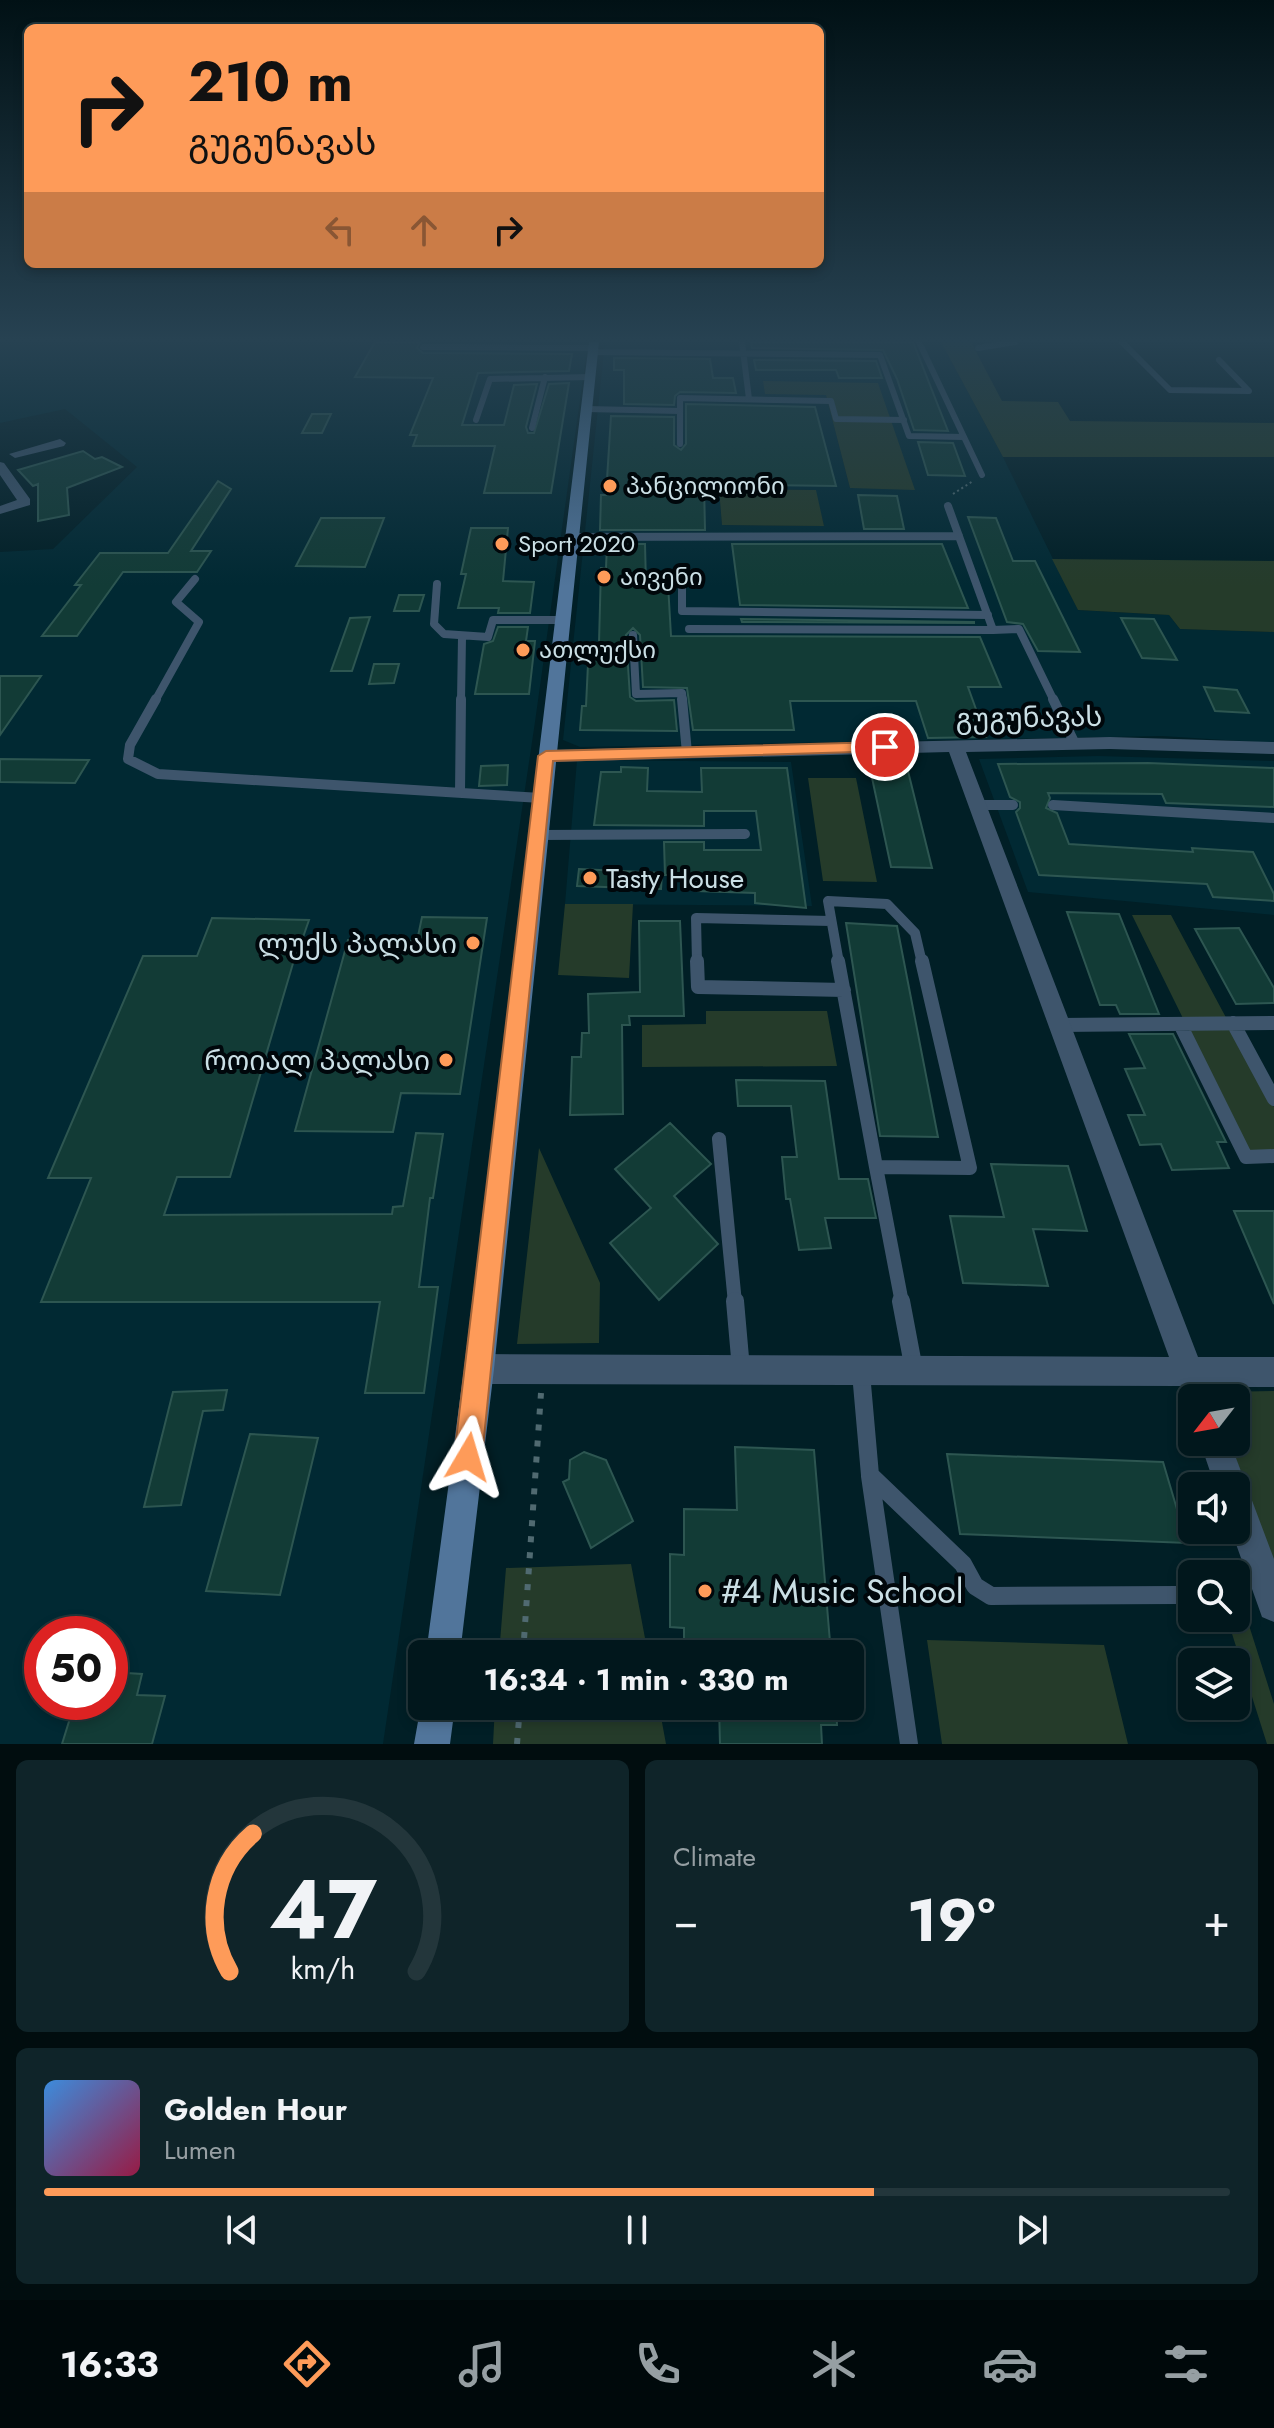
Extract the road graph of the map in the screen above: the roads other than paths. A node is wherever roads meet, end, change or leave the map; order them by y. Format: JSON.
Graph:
{"nodes":[{"id":1,"x":533,"y":423,"type":"edge"},
{"id":2,"x":584,"y":423,"type":"edge"},
{"id":3,"x":680,"y":423,"type":"edge"},
{"id":4,"x":905,"y":423,"type":"edge"},
{"id":5,"x":958,"y":423,"type":"edge"},
{"id":6,"x":532,"y":428,"type":"dead end"},
{"id":7,"x":964,"y":437,"type":"junction"},
{"id":8,"x":4,"y":443,"type":"dead end"},
{"id":9,"x":60,"y":443,"type":"dead end"},
{"id":10,"x":680,"y":444,"type":"dead end"},
{"id":11,"x":15,"y":454,"type":"junction"},
{"id":12,"x":0,"y":457,"type":"edge"},
{"id":13,"x":0,"y":466,"type":"edge"},
{"id":14,"x":982,"y":475,"type":"road end"},
{"id":15,"x":948,"y":506,"type":"road end"},
{"id":16,"x":0,"y":510,"type":"edge"},
{"id":17,"x":959,"y":536,"type":"junction"},
{"id":18,"x":571,"y":537,"type":"junction"},
{"id":19,"x":682,"y":573,"type":"dead end"},
{"id":20,"x":195,"y":579,"type":"dead end"},
{"id":21,"x":437,"y":584,"type":"dead end"},
{"id":22,"x":988,"y":615,"type":"junction"},
{"id":23,"x":561,"y":620,"type":"junction"},
{"id":24,"x":689,"y":629,"type":"dead end"},
{"id":25,"x":993,"y":630,"type":"junction"},
{"id":26,"x":633,"y":635,"type":"dead end"},
{"id":27,"x":462,"y":637,"type":"junction"},
{"id":28,"x":1075,"y":744,"type":"junction"},
{"id":29,"x":955,"y":746,"type":"junction"},
{"id":30,"x":1274,"y":748,"type":"edge"},
{"id":31,"x":687,"y":753,"type":"junction"},
{"id":32,"x":546,"y":756,"type":"junction"},
{"id":33,"x":460,"y":793,"type":"junction"},
{"id":34,"x":541,"y":798,"type":"junction"},
{"id":35,"x":977,"y":805,"type":"junction"},
{"id":36,"x":1013,"y":805,"type":"dead end"},
{"id":37,"x":1053,"y":805,"type":"dead end"},
{"id":38,"x":1274,"y":818,"type":"edge"},
{"id":39,"x":745,"y":834,"type":"dead end"},
{"id":40,"x":537,"y":835,"type":"junction"},
{"id":41,"x":831,"y":921,"type":"junction"},
{"id":42,"x":844,"y":990,"type":"junction"},
{"id":43,"x":1233,"y":1023,"type":"junction"},
{"id":44,"x":1274,"y":1023,"type":"edge"},
{"id":45,"x":1180,"y":1024,"type":"junction"},
{"id":46,"x":1059,"y":1025,"type":"junction"},
{"id":47,"x":1274,"y":1099,"type":"edge"},
{"id":48,"x":719,"y":1139,"type":"dead end"},
{"id":49,"x":1274,"y":1156,"type":"edge"},
{"id":50,"x":876,"y":1167,"type":"junction"},
{"id":51,"x":479,"y":1369,"type":"junction"},
{"id":52,"x":741,"y":1370,"type":"junction"},
{"id":53,"x":861,"y":1370,"type":"junction"},
{"id":54,"x":914,"y":1371,"type":"junction"},
{"id":55,"x":1274,"y":1372,"type":"edge"},
{"id":56,"x":1178,"y":1384,"type":"edge"},
{"id":57,"x":1195,"y":1384,"type":"edge"},
{"id":58,"x":1201,"y":1384,"type":"edge"},
{"id":59,"x":870,"y":1475,"type":"junction"},
{"id":60,"x":1250,"y":1539,"type":"edge"},
{"id":61,"x":1178,"y":1595,"type":"edge"},
{"id":62,"x":1274,"y":1605,"type":"edge"},
{"id":63,"x":445,"y":1640,"type":"edge"},
{"id":64,"x":435,"y":1720,"type":"edge"},
{"id":65,"x":432,"y":1744,"type":"edge"},
{"id":66,"x":909,"y":1744,"type":"edge"}],
"edges":[{"from":1,"to":6,"type":"lane"},
{"from":2,"to":18,"type":"main road"},
{"from":3,"to":10,"type":"lane"},
{"from":4,"to":7,"type":"lane"},
{"from":5,"to":7,"type":"lane"},
{"from":7,"to":14,"type":"lane"},
{"from":8,"to":11,"type":"street"},
{"from":9,"to":11,"type":"street"},
{"from":11,"to":12,"type":"street"},
{"from":13,"to":16,"type":"street"},
{"from":15,"to":17,"type":"lane"},
{"from":17,"to":18,"type":"lane"},
{"from":17,"to":22,"type":"lane"},
{"from":18,"to":23,"type":"main road"},
{"from":19,"to":22,"type":"lane"},
{"from":20,"to":33,"type":"lane"},
{"from":21,"to":27,"type":"lane"},
{"from":22,"to":25,"type":"lane"},
{"from":23,"to":27,"type":"lane"},
{"from":23,"to":32,"type":"main road"},
{"from":24,"to":25,"type":"lane"},
{"from":25,"to":28,"type":"lane"},
{"from":26,"to":31,"type":"lane"},
{"from":27,"to":33,"type":"lane"},
{"from":28,"to":29,"type":"street","name":"გუგუნავას"},
{"from":28,"to":30,"type":"street","name":"გუგუნავას"},
{"from":29,"to":31,"type":"street","name":"გუგუნავას"},
{"from":29,"to":35,"type":"street"},
{"from":31,"to":32,"type":"street","name":"გუგუნავას"},
{"from":32,"to":34,"type":"main road"},
{"from":33,"to":34,"type":"lane"},
{"from":34,"to":40,"type":"main road"},
{"from":35,"to":36,"type":"lane"},
{"from":35,"to":46,"type":"street"},
{"from":37,"to":38,"type":"lane"},
{"from":39,"to":40,"type":"lane"},
{"from":40,"to":51,"type":"main road"},
{"from":41,"to":42,"type":"lane"},
{"from":41,"to":42,"type":"lane"},
{"from":41,"to":50,"type":"lane"},
{"from":42,"to":50,"type":"lane"},
{"from":43,"to":44,"type":"lane"},
{"from":43,"to":45,"type":"lane"},
{"from":43,"to":47,"type":"lane"},
{"from":45,"to":46,"type":"lane"},
{"from":45,"to":49,"type":"lane"},
{"from":46,"to":57,"type":"street"},
{"from":48,"to":52,"type":"lane"},
{"from":50,"to":54,"type":"lane"},
{"from":51,"to":52,"type":"street"},
{"from":51,"to":63,"type":"main road"},
{"from":52,"to":53,"type":"street"},
{"from":53,"to":54,"type":"street"},
{"from":53,"to":59,"type":"lane"},
{"from":54,"to":56,"type":"street"},
{"from":55,"to":58,"type":"street"},
{"from":59,"to":61,"type":"lane"},
{"from":59,"to":66,"type":"lane"},
{"from":60,"to":62,"type":"street"},
{"from":64,"to":65,"type":"main road"}]}
